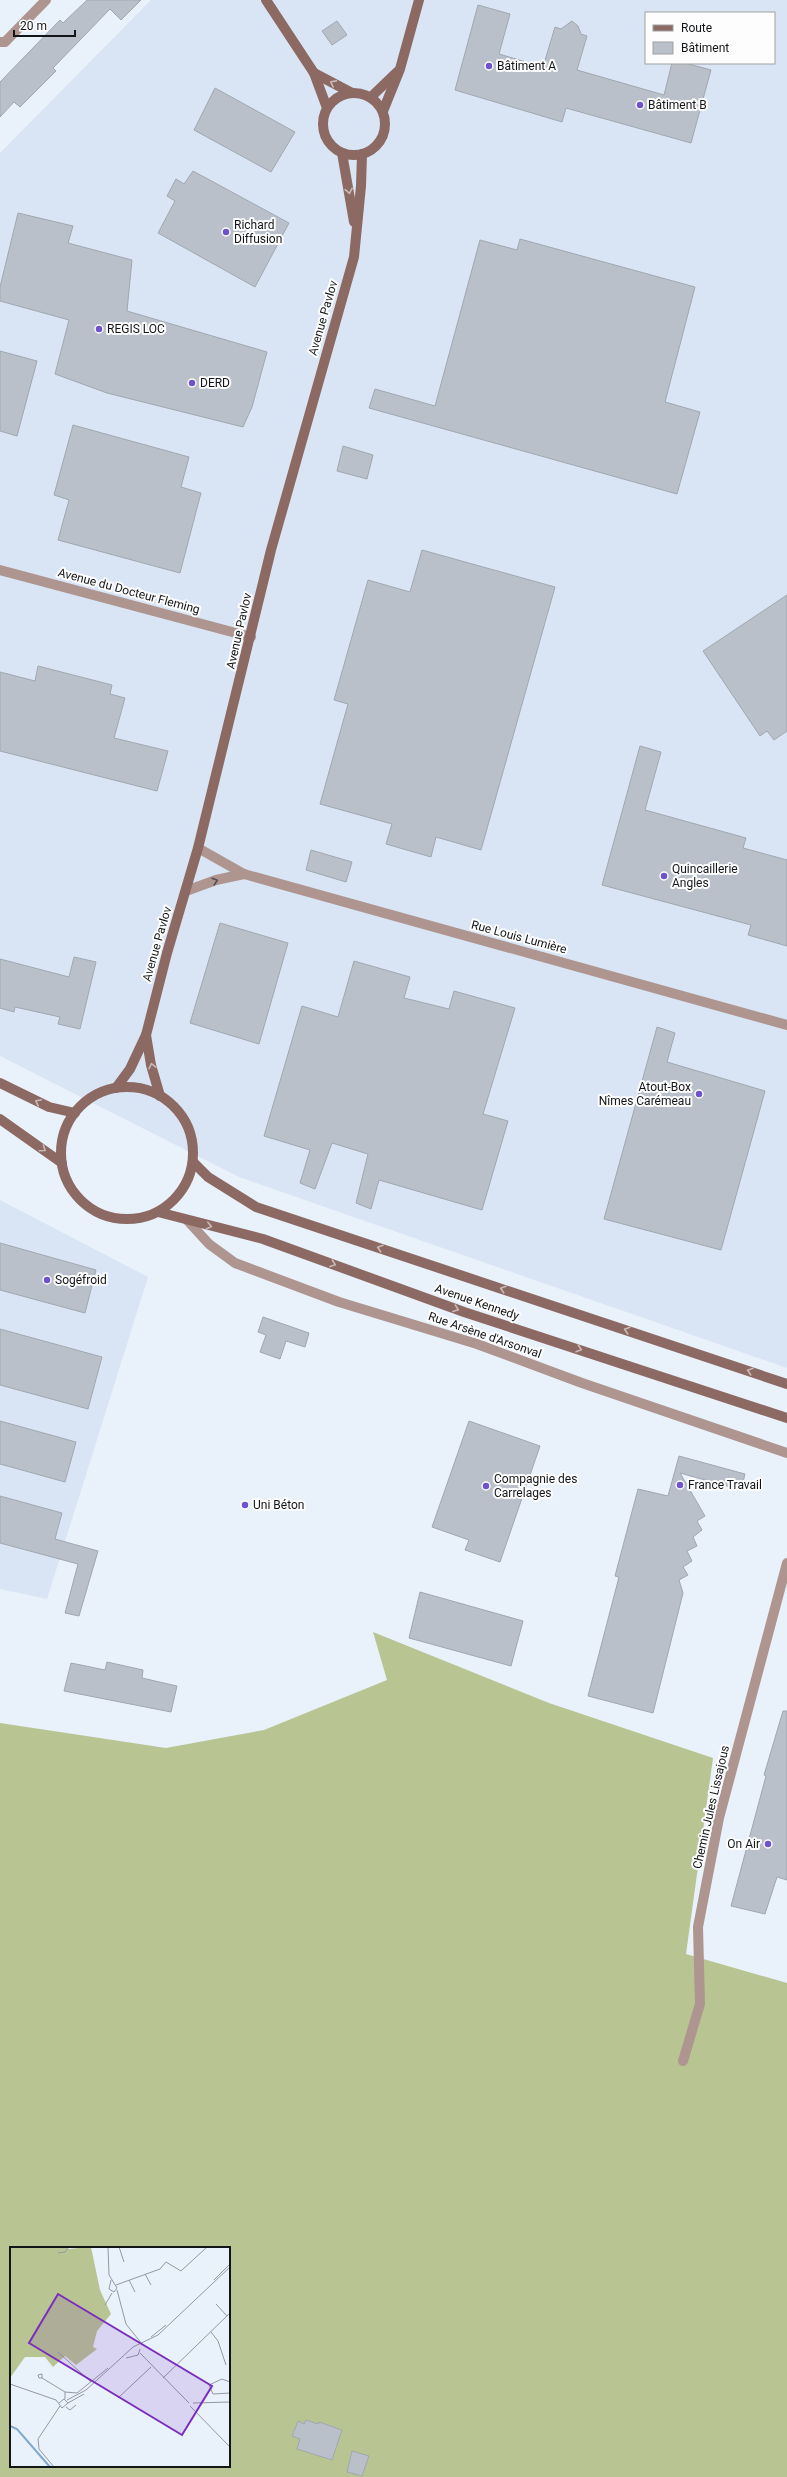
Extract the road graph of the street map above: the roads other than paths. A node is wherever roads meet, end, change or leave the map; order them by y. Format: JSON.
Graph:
{"nodes":[{"id":1,"x":46,"y":0,"type":"edge"},
{"id":2,"x":266,"y":0,"type":"edge"},
{"id":3,"x":420,"y":0,"type":"edge"},
{"id":4,"x":0,"y":42,"type":"edge"},
{"id":5,"x":400,"y":69,"type":"junction"},
{"id":6,"x":314,"y":72,"type":"junction"},
{"id":7,"x":352,"y":93,"type":"junction"},
{"id":8,"x":371,"y":97,"type":"junction"},
{"id":9,"x":327,"y":108,"type":"junction"},
{"id":10,"x":383,"y":111,"type":"junction"},
{"id":11,"x":342,"y":153,"type":"junction"},
{"id":12,"x":362,"y":154,"type":"junction"},
{"id":13,"x":356,"y":234,"type":"junction"},
{"id":14,"x":0,"y":570,"type":"edge"},
{"id":15,"x":251,"y":637,"type":"junction"},
{"id":16,"x":198,"y":848,"type":"junction"},
{"id":17,"x":244,"y":874,"type":"junction"},
{"id":18,"x":186,"y":891,"type":"junction"},
{"id":19,"x":787,"y":1025,"type":"edge"},
{"id":20,"x":146,"y":1035,"type":"junction"},
{"id":21,"x":0,"y":1083,"type":"edge"},
{"id":22,"x":116,"y":1088,"type":"junction"},
{"id":23,"x":160,"y":1096,"type":"junction"},
{"id":24,"x":75,"y":1113,"type":"junction"},
{"id":25,"x":0,"y":1119,"type":"edge"},
{"id":26,"x":193,"y":1162,"type":"junction"},
{"id":27,"x":62,"y":1163,"type":"junction"},
{"id":28,"x":158,"y":1212,"type":"junction"},
{"id":29,"x":188,"y":1221,"type":"junction"},
{"id":30,"x":787,"y":1384,"type":"edge"},
{"id":31,"x":787,"y":1418,"type":"edge"},
{"id":32,"x":787,"y":1453,"type":"edge"},
{"id":33,"x":787,"y":1563,"type":"edge"},
{"id":34,"x":683,"y":2061,"type":"dead end"}],
"edges":[{"from":1,"to":4,"type":"street"},
{"from":2,"to":6,"type":"main road"},
{"from":3,"to":5,"type":"main road"},
{"from":5,"to":8,"type":"main road"},
{"from":5,"to":10,"type":"main road"},
{"from":7,"to":6,"type":"main road","one_way":true},
{"from":6,"to":9,"type":"main road"},
{"from":7,"to":8,"type":"main road"},
{"from":7,"to":9,"type":"main road"},
{"from":8,"to":10,"type":"main road"},
{"from":9,"to":11,"type":"main road"},
{"from":10,"to":12,"type":"main road"},
{"from":11,"to":12,"type":"main road"},
{"from":11,"to":13,"type":"main road","name":"Avenue Pavlov","one_way":true},
{"from":12,"to":13,"type":"main road","name":"Avenue Pavlov"},
{"from":13,"to":15,"type":"main road","name":"Avenue Pavlov"},
{"from":14,"to":15,"type":"street","name":"Avenue du Docteur Fleming"},
{"from":15,"to":16,"type":"main road","name":"Avenue Pavlov"},
{"from":16,"to":17,"type":"street","name":"Rue Louis Lumière"},
{"from":16,"to":18,"type":"main road","name":"Avenue Pavlov"},
{"from":18,"to":17,"type":"street","name":"Rue Louis Lumière","one_way":true},
{"from":17,"to":19,"type":"street","name":"Rue Louis Lumière"},
{"from":18,"to":20,"type":"main road","name":"Avenue Pavlov"},
{"from":20,"to":22,"type":"main road","name":"Avenue Pavlov"},
{"from":23,"to":20,"type":"main road","name":"Avenue Pavlov","one_way":true},
{"from":24,"to":21,"type":"main road","one_way":true},
{"from":22,"to":23,"type":"main road"},
{"from":22,"to":24,"type":"main road"},
{"from":23,"to":26,"type":"main road"},
{"from":24,"to":27,"type":"main road"},
{"from":25,"to":27,"type":"main road","one_way":true},
{"from":26,"to":28,"type":"main road"},
{"from":30,"to":26,"type":"main road","name":"Avenue Kennedy","one_way":true},
{"from":27,"to":28,"type":"main road"},
{"from":28,"to":29,"type":"main road","name":"Avenue Kennedy"},
{"from":29,"to":31,"type":"main road","name":"Avenue Kennedy","one_way":true},
{"from":29,"to":32,"type":"street","name":"Rue Arsène d'Arsonval"},
{"from":33,"to":34,"type":"street","name":"Chemin Jules Lissajous"}]}
